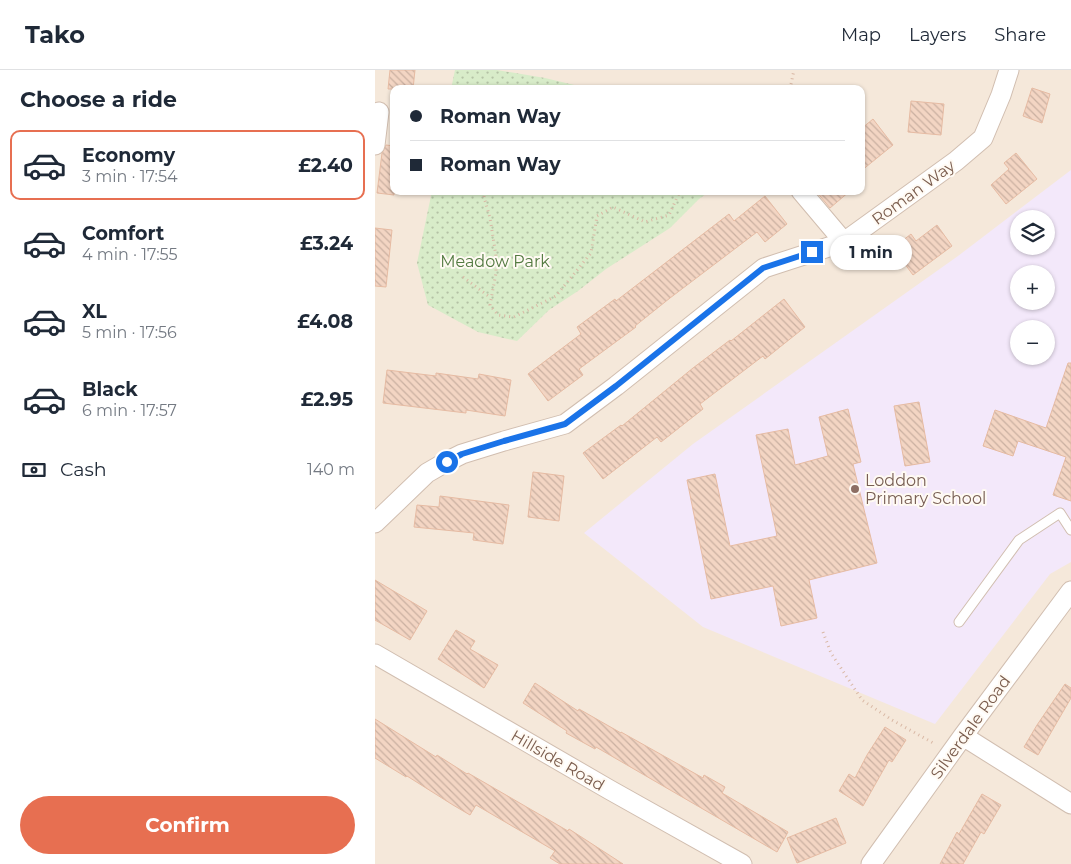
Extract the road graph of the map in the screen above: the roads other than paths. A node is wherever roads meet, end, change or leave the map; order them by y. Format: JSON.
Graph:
{"nodes":[{"id":1,"x":1009,"y":70,"type":"edge"},
{"id":2,"x":379,"y":112,"type":"dead end"},
{"id":3,"x":375,"y":144,"type":"edge"},
{"id":4,"x":804,"y":195,"type":"edge"},
{"id":5,"x":844,"y":242,"type":"junction"},
{"id":6,"x":375,"y":523,"type":"edge"},
{"id":7,"x":1071,"y":530,"type":"edge"},
{"id":8,"x":1071,"y":591,"type":"edge"},
{"id":9,"x":959,"y":622,"type":"dead end"},
{"id":10,"x":375,"y":654,"type":"edge"},
{"id":11,"x":963,"y":736,"type":"junction"},
{"id":12,"x":1071,"y":804,"type":"edge"},
{"id":13,"x":742,"y":864,"type":"edge"},
{"id":14,"x":871,"y":864,"type":"edge"}],
"edges":[{"from":1,"to":5,"type":"street","name":"Roman Way"},
{"from":2,"to":3,"type":"street"},
{"from":4,"to":5,"type":"street"},
{"from":5,"to":6,"type":"street","name":"Roman Way"},
{"from":7,"to":9,"type":"lane"},
{"from":8,"to":11,"type":"street","name":"Silverdale Road"},
{"from":10,"to":13,"type":"street","name":"Hillside Road"},
{"from":11,"to":12,"type":"street"},
{"from":11,"to":14,"type":"street","name":"Silverdale Road"}]}
